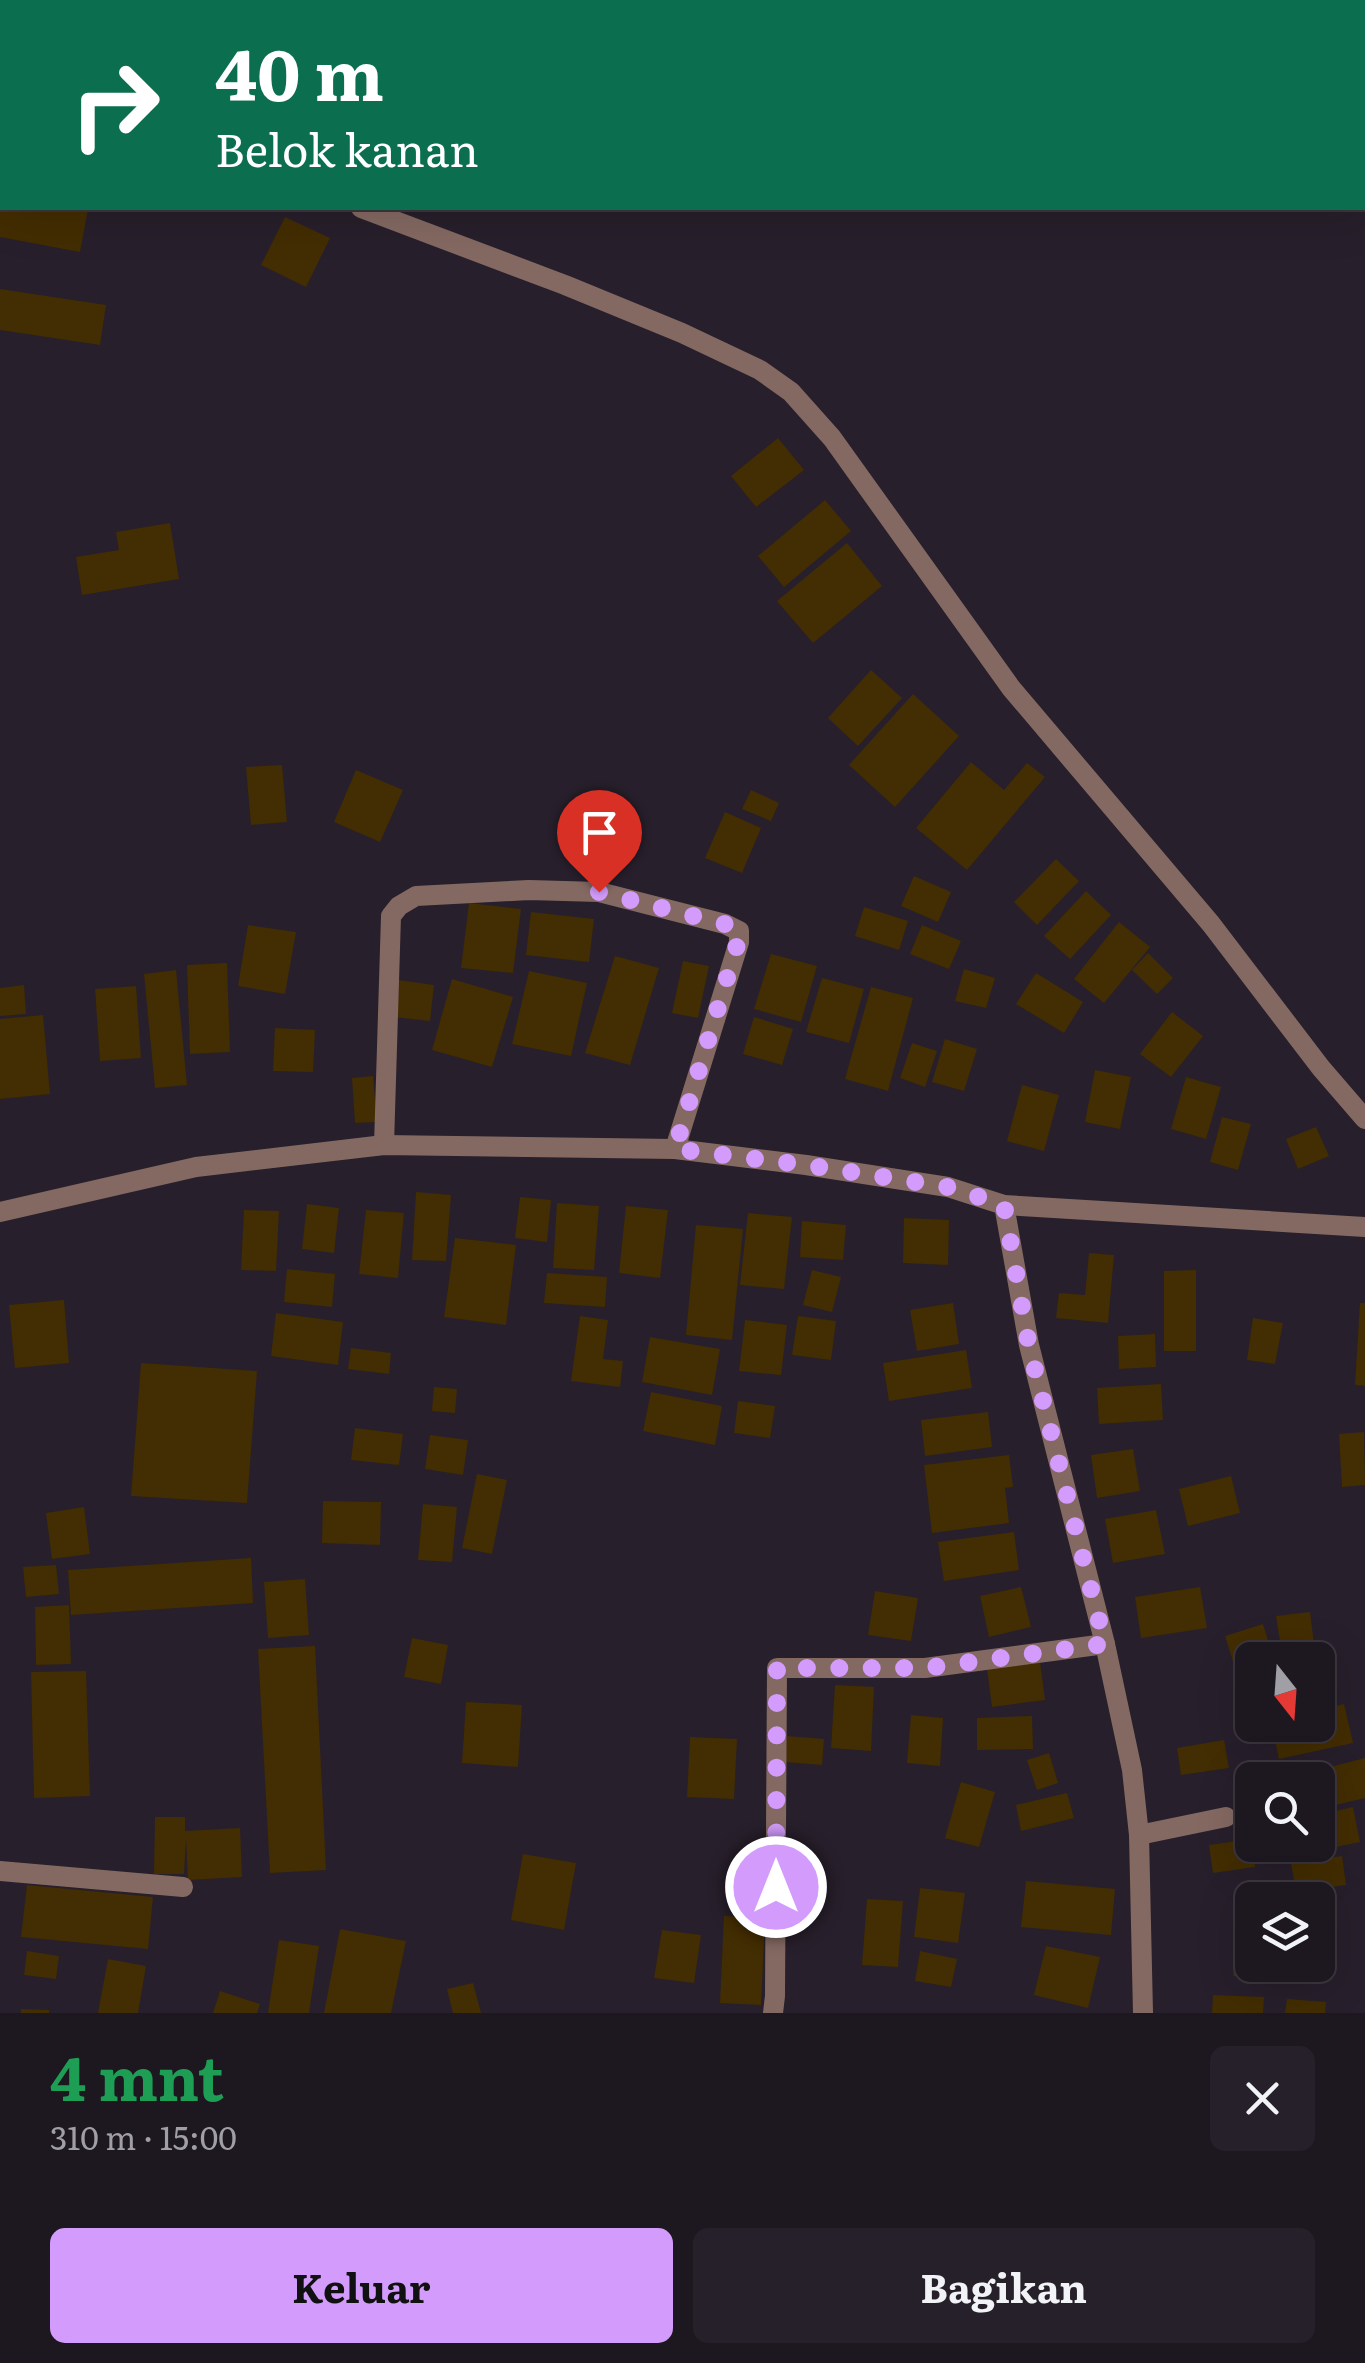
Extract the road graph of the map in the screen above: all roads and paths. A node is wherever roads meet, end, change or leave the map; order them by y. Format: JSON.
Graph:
{"nodes":[{"id":1,"x":366,"y":210,"type":"edge"},
{"id":2,"x":1365,"y":1119,"type":"edge"},
{"id":3,"x":384,"y":1144,"type":"junction"},
{"id":4,"x":675,"y":1149,"type":"junction"},
{"id":5,"x":1004,"y":1205,"type":"junction"},
{"id":6,"x":0,"y":1212,"type":"edge"},
{"id":7,"x":1365,"y":1227,"type":"edge"},
{"id":8,"x":1105,"y":1644,"type":"junction"},
{"id":9,"x":1226,"y":1818,"type":"dead end"},
{"id":10,"x":1139,"y":1835,"type":"junction"},
{"id":11,"x":0,"y":1871,"type":"edge"},
{"id":12,"x":183,"y":1887,"type":"dead end"},
{"id":13,"x":773,"y":2013,"type":"edge"},
{"id":14,"x":1143,"y":2013,"type":"edge"}],
"edges":[{"from":1,"to":2,"type":"street"},
{"from":3,"to":4,"type":"street"},
{"from":3,"to":4,"type":"street"},
{"from":3,"to":6,"type":"street"},
{"from":4,"to":5,"type":"street"},
{"from":5,"to":7,"type":"street"},
{"from":5,"to":8,"type":"street"},
{"from":8,"to":10,"type":"street"},
{"from":8,"to":13,"type":"street"},
{"from":9,"to":10,"type":"street"},
{"from":10,"to":14,"type":"street"},
{"from":11,"to":12,"type":"street"}]}
